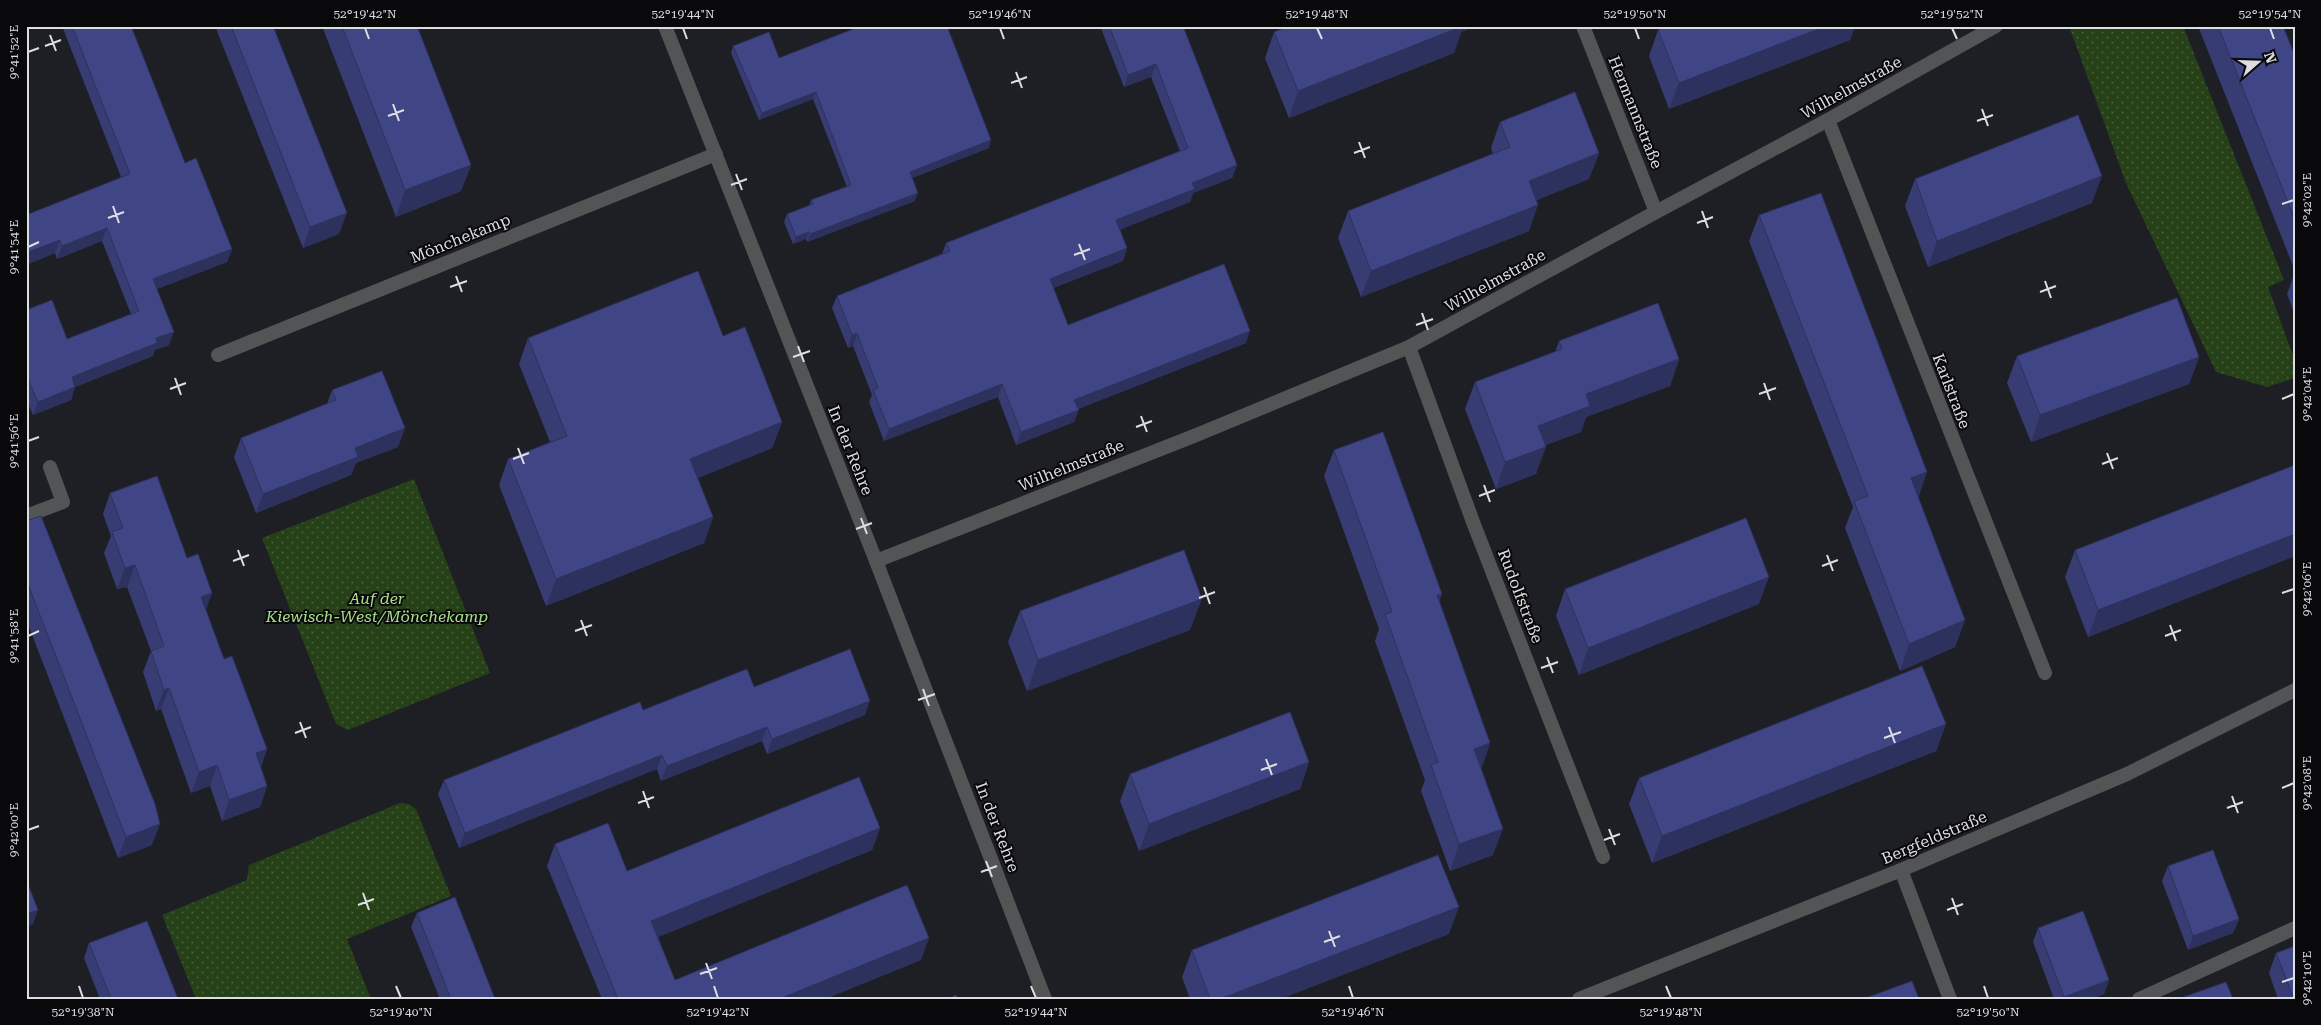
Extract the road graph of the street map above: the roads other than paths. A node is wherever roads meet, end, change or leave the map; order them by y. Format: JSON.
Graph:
{"nodes":[{"id":1,"x":665,"y":26,"type":"edge"},
{"id":2,"x":1583,"y":26,"type":"edge"},
{"id":3,"x":1996,"y":26,"type":"edge"},
{"id":4,"x":1828,"y":120,"type":"junction"},
{"id":5,"x":716,"y":154,"type":"junction"},
{"id":6,"x":1656,"y":212,"type":"junction"},
{"id":7,"x":1409,"y":347,"type":"junction"},
{"id":8,"x":218,"y":355,"type":"dead end"},
{"id":9,"x":50,"y":467,"type":"dead end"},
{"id":10,"x":26,"y":516,"type":"edge"},
{"id":11,"x":876,"y":561,"type":"junction"},
{"id":12,"x":2044,"y":673,"type":"dead end"},
{"id":13,"x":2295,"y":690,"type":"edge"},
{"id":14,"x":1603,"y":857,"type":"dead end"},
{"id":15,"x":1901,"y":870,"type":"junction"},
{"id":16,"x":2295,"y":928,"type":"edge"},
{"id":17,"x":1045,"y":999,"type":"edge"},
{"id":18,"x":1579,"y":999,"type":"edge"},
{"id":19,"x":1950,"y":999,"type":"edge"},
{"id":20,"x":2139,"y":999,"type":"edge"}],
"edges":[{"from":1,"to":5,"type":"street","name":"In der Rehre"},
{"from":2,"to":6,"type":"street","name":"Hermannstraße"},
{"from":3,"to":4,"type":"street","name":"Wilhelmstraße"},
{"from":4,"to":6,"type":"street","name":"Wilhelmstraße"},
{"from":4,"to":12,"type":"street","name":"Karlstraße"},
{"from":5,"to":8,"type":"street","name":"Mönchekamp"},
{"from":5,"to":11,"type":"street","name":"In der Rehre"},
{"from":6,"to":7,"type":"street","name":"Wilhelmstraße"},
{"from":7,"to":11,"type":"street","name":"Wilhelmstraße"},
{"from":7,"to":14,"type":"street","name":"Rudolfstraße"},
{"from":9,"to":10,"type":"street"},
{"from":11,"to":17,"type":"street","name":"In der Rehre"},
{"from":13,"to":15,"type":"street","name":"Bergfeldstraße"},
{"from":15,"to":18,"type":"street","name":"Bergfeldstraße"},
{"from":15,"to":19,"type":"street"},
{"from":16,"to":20,"type":"street"}]}
